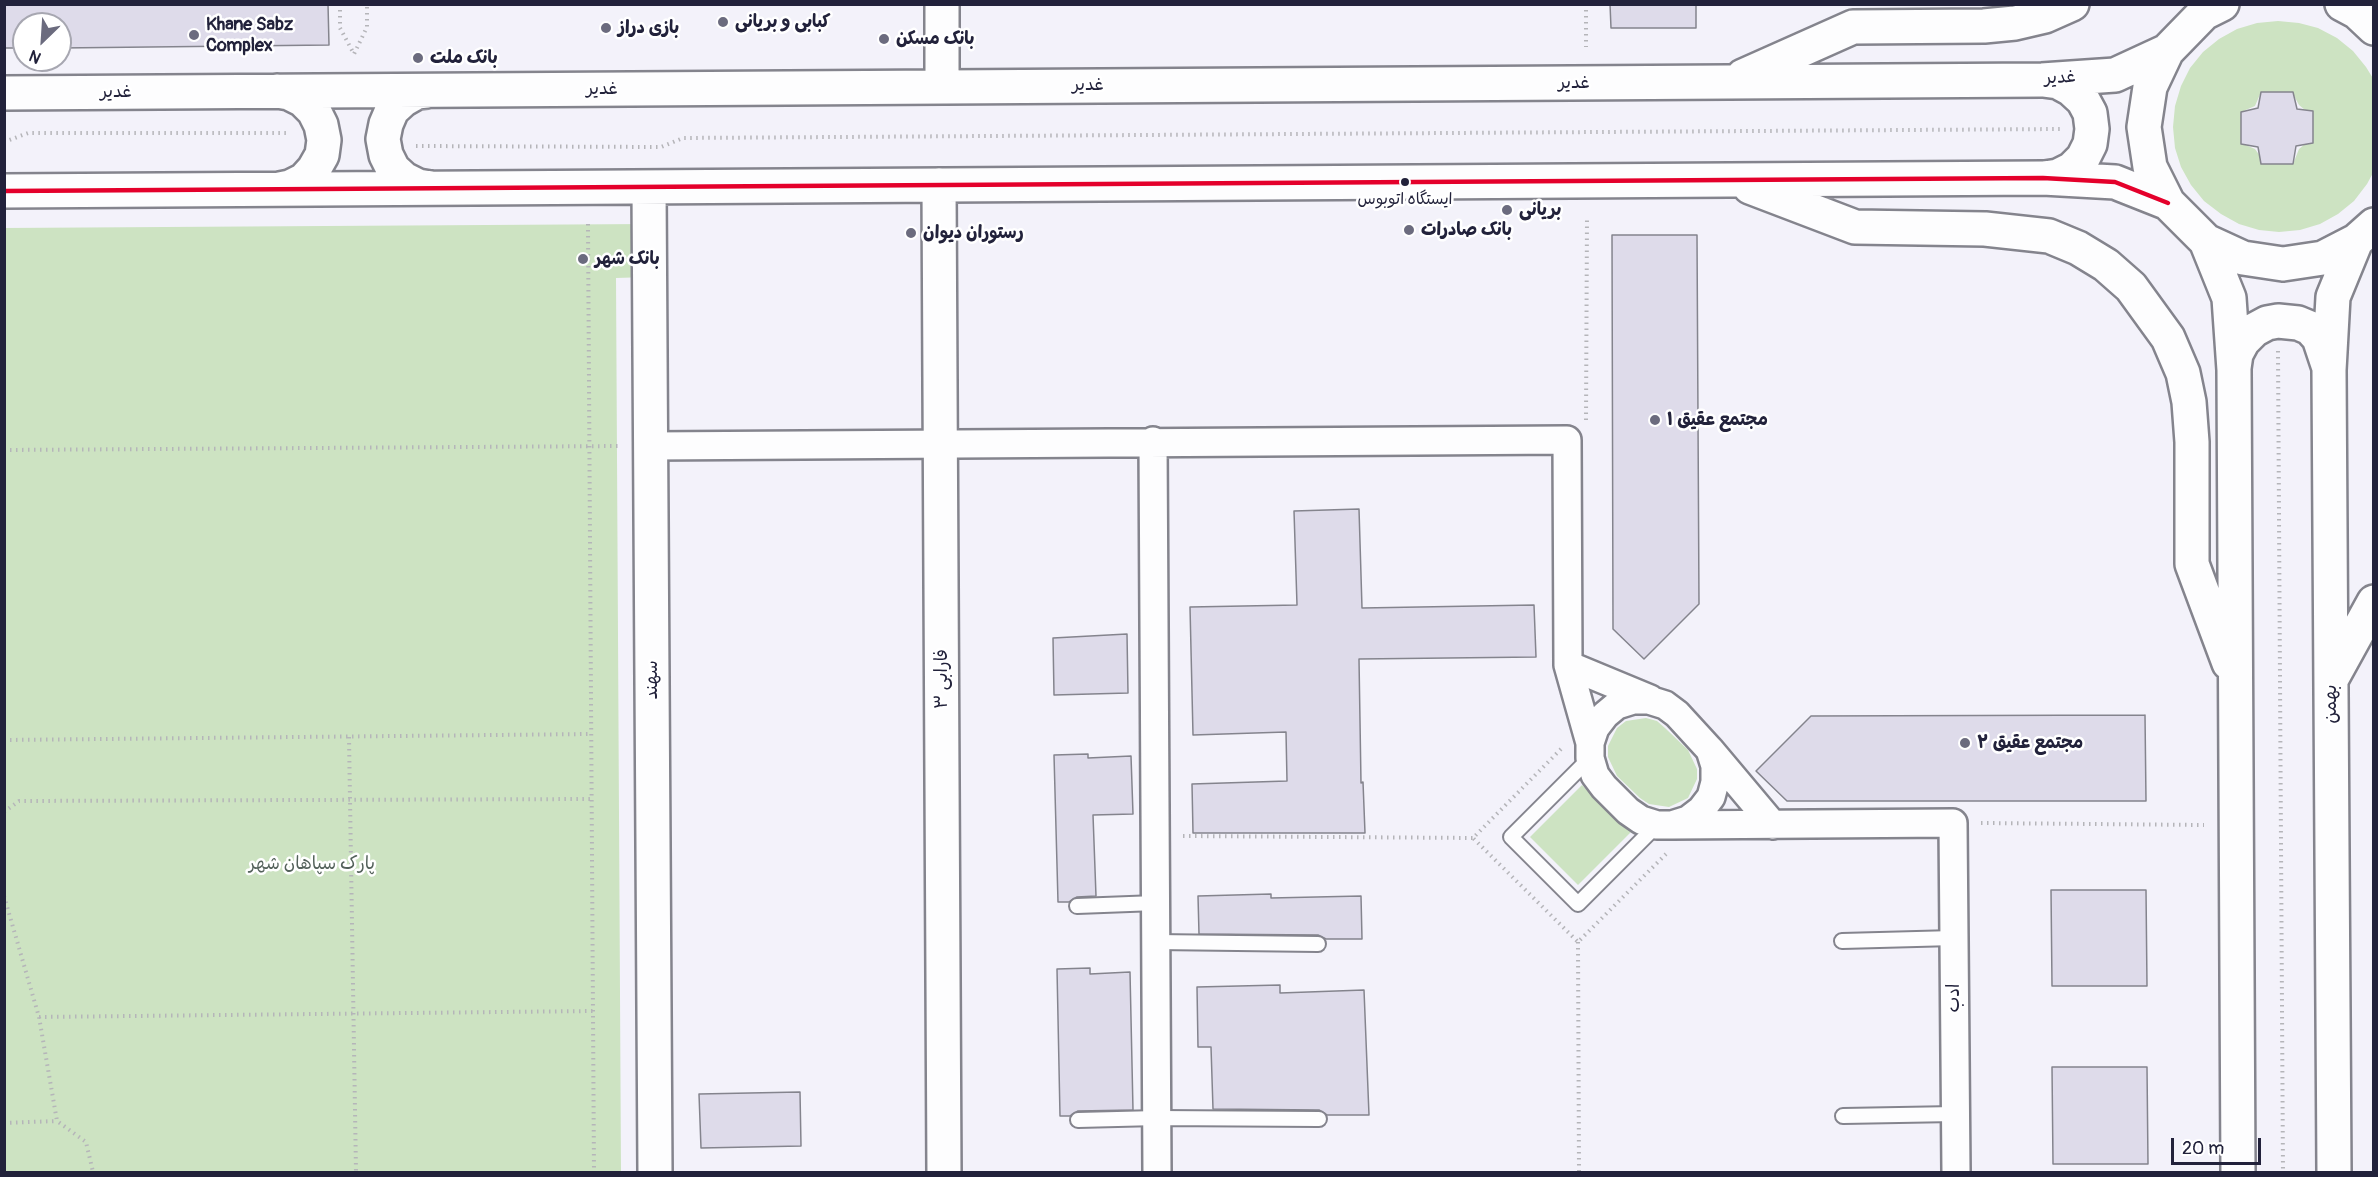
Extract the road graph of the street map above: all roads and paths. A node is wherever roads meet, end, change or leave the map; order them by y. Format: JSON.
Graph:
{"nodes":[{"id":1,"x":340,"y":4,"type":"edge"},
{"id":2,"x":367,"y":4,"type":"edge"},
{"id":3,"x":942,"y":4,"type":"edge"},
{"id":4,"x":1586,"y":4,"type":"edge"},
{"id":5,"x":2072,"y":4,"type":"edge"},
{"id":6,"x":2211,"y":7,"type":"edge"},
{"id":7,"x":1586,"y":47,"type":"dead end"},
{"id":8,"x":2167,"y":51,"type":"junction"},
{"id":9,"x":2042,"y":80,"type":"junction"},
{"id":10,"x":1731,"y":81,"type":"junction"},
{"id":11,"x":942,"y":86,"type":"junction"},
{"id":12,"x":432,"y":90,"type":"junction"},
{"id":13,"x":274,"y":91,"type":"junction"},
{"id":14,"x":4,"y":93,"type":"edge"},
{"id":15,"x":2092,"y":129,"type":"junction"},
{"id":16,"x":323,"y":133,"type":"junction"},
{"id":17,"x":4,"y":142,"type":"edge"},
{"id":18,"x":384,"y":146,"type":"junction"},
{"id":19,"x":2043,"y":178,"type":"junction"},
{"id":20,"x":1731,"y":180,"type":"junction"},
{"id":21,"x":939,"y":185,"type":"junction"},
{"id":22,"x":649,"y":187,"type":"junction"},
{"id":23,"x":433,"y":189,"type":"junction"},
{"id":24,"x":275,"y":190,"type":"junction"},
{"id":25,"x":4,"y":191,"type":"edge"},
{"id":26,"x":2168,"y":204,"type":"junction"},
{"id":27,"x":1587,"y":217,"type":"dead end"},
{"id":28,"x":588,"y":224,"type":"dead end"},
{"id":29,"x":2365,"y":233,"type":"edge"},
{"id":30,"x":2206,"y":241,"type":"junction"},
{"id":31,"x":2278,"y":321,"type":"junction"},
{"id":32,"x":2234,"y":370,"type":"junction"},
{"id":33,"x":2329,"y":370,"type":"junction"},
{"id":34,"x":1567,"y":440,"type":"junction"},
{"id":35,"x":1153,"y":441,"type":"junction"},
{"id":36,"x":940,"y":444,"type":"junction"},
{"id":37,"x":651,"y":446,"type":"junction"},
{"id":38,"x":589,"y":447,"type":"junction"},
{"id":39,"x":4,"y":450,"type":"edge"},
{"id":40,"x":2373,"y":602,"type":"edge"},
{"id":41,"x":1568,"y":665,"type":"junction"},
{"id":42,"x":2331,"y":680,"type":"junction"},
{"id":43,"x":2235,"y":681,"type":"junction"},
{"id":44,"x":1665,"y":705,"type":"junction"},
{"id":45,"x":591,"y":734,"type":"junction"},
{"id":46,"x":349,"y":737,"type":"junction"},
{"id":47,"x":4,"y":740,"type":"edge"},
{"id":48,"x":1710,"y":750,"type":"junction"},
{"id":49,"x":1590,"y":751,"type":"junction"},
{"id":50,"x":592,"y":799,"type":"junction"},
{"id":51,"x":350,"y":800,"type":"junction"},
{"id":52,"x":4,"y":813,"type":"edge"},
{"id":53,"x":1953,"y":823,"type":"junction"},
{"id":54,"x":1665,"y":825,"type":"junction"},
{"id":55,"x":1773,"y":825,"type":"junction"},
{"id":56,"x":2204,"y":825,"type":"dead end"},
{"id":57,"x":1155,"y":836,"type":"junction"},
{"id":58,"x":1473,"y":838,"type":"junction"},
{"id":59,"x":4,"y":896,"type":"edge"},
{"id":60,"x":1156,"y":903,"type":"junction"},
{"id":61,"x":1077,"y":906,"type":"dead end"},
{"id":62,"x":1954,"y":939,"type":"junction"},
{"id":63,"x":1842,"y":941,"type":"dead end"},
{"id":64,"x":1156,"y":942,"type":"junction"},
{"id":65,"x":1578,"y":942,"type":"junction"},
{"id":66,"x":1318,"y":944,"type":"dead end"},
{"id":67,"x":593,"y":1011,"type":"junction"},
{"id":68,"x":354,"y":1014,"type":"junction"},
{"id":69,"x":39,"y":1017,"type":"junction"},
{"id":70,"x":1955,"y":1114,"type":"junction"},
{"id":71,"x":1843,"y":1116,"type":"dead end"},
{"id":72,"x":1157,"y":1118,"type":"junction"},
{"id":73,"x":1319,"y":1119,"type":"dead end"},
{"id":74,"x":1078,"y":1120,"type":"dead end"},
{"id":75,"x":57,"y":1121,"type":"junction"},
{"id":76,"x":4,"y":1123,"type":"edge"},
{"id":77,"x":93,"y":1173,"type":"edge"},
{"id":78,"x":356,"y":1173,"type":"edge"},
{"id":79,"x":594,"y":1173,"type":"edge"},
{"id":80,"x":655,"y":1173,"type":"edge"},
{"id":81,"x":944,"y":1173,"type":"edge"},
{"id":82,"x":1157,"y":1173,"type":"edge"},
{"id":83,"x":1579,"y":1173,"type":"edge"},
{"id":84,"x":1956,"y":1173,"type":"edge"},
{"id":85,"x":2238,"y":1173,"type":"edge"},
{"id":86,"x":2283,"y":1173,"type":"edge"},
{"id":87,"x":2334,"y":1173,"type":"edge"}],
"edges":[{"from":1,"to":2,"type":"path"},
{"from":3,"to":11,"type":"main road"},
{"from":4,"to":7,"type":"path"},
{"from":5,"to":10,"type":"main road"},
{"from":6,"to":8,"type":"main road"},
{"from":8,"to":9,"type":"main road","name":"غدیر"},
{"from":8,"to":26,"type":"main road"},
{"from":9,"to":10,"type":"main road","name":"غدیر"},
{"from":9,"to":15,"type":"main road"},
{"from":10,"to":11,"type":"main road","name":"غدیر"},
{"from":11,"to":12,"type":"main road","name":"غدیر"},
{"from":12,"to":13,"type":"main road","name":"غدیر"},
{"from":12,"to":18,"type":"main road"},
{"from":13,"to":14,"type":"main road","name":"غدیر"},
{"from":13,"to":16,"type":"main road"},
{"from":15,"to":18,"type":"path"},
{"from":15,"to":19,"type":"main road"},
{"from":16,"to":17,"type":"path"},
{"from":16,"to":24,"type":"main road"},
{"from":18,"to":23,"type":"main road"},
{"from":19,"to":20,"type":"main road"},
{"from":19,"to":26,"type":"main road"},
{"from":20,"to":21,"type":"main road"},
{"from":20,"to":43,"type":"main road"},
{"from":21,"to":22,"type":"main road"},
{"from":21,"to":36,"type":"main road","name":"فارابی ۳"},
{"from":22,"to":23,"type":"main road"},
{"from":22,"to":37,"type":"main road","name":"سهند"},
{"from":23,"to":24,"type":"main road"},
{"from":24,"to":25,"type":"main road"},
{"from":26,"to":30,"type":"main road"},
{"from":27,"to":34,"type":"path"},
{"from":28,"to":38,"type":"path"},
{"from":29,"to":30,"type":"main road"},
{"from":29,"to":33,"type":"main road","name":"بهمن"},
{"from":30,"to":32,"type":"main road"},
{"from":31,"to":32,"type":"main road"},
{"from":31,"to":33,"type":"main road"},
{"from":31,"to":86,"type":"path"},
{"from":32,"to":43,"type":"main road"},
{"from":33,"to":42,"type":"main road","name":"بهمن"},
{"from":34,"to":35,"type":"street"},
{"from":34,"to":41,"type":"street"},
{"from":35,"to":36,"type":"street"},
{"from":35,"to":57,"type":"street"},
{"from":36,"to":37,"type":"street"},
{"from":36,"to":81,"type":"main road","name":"فارابی ۳"},
{"from":37,"to":38,"type":"path"},
{"from":37,"to":80,"type":"main road","name":"سهند"},
{"from":38,"to":39,"type":"path"},
{"from":38,"to":45,"type":"path"},
{"from":40,"to":42,"type":"main road"},
{"from":41,"to":44,"type":"street"},
{"from":41,"to":49,"type":"street"},
{"from":42,"to":87,"type":"main road","name":"بهمن"},
{"from":43,"to":85,"type":"main road"},
{"from":44,"to":48,"type":"street"},
{"from":44,"to":49,"type":"street"},
{"from":45,"to":46,"type":"path"},
{"from":45,"to":50,"type":"path"},
{"from":46,"to":47,"type":"path"},
{"from":46,"to":51,"type":"path"},
{"from":48,"to":54,"type":"street"},
{"from":48,"to":55,"type":"street"},
{"from":49,"to":54,"type":"street"},
{"from":49,"to":54,"type":"lane"},
{"from":49,"to":58,"type":"path"},
{"from":50,"to":51,"type":"path"},
{"from":50,"to":67,"type":"path"},
{"from":51,"to":52,"type":"path"},
{"from":51,"to":68,"type":"path"},
{"from":53,"to":55,"type":"street"},
{"from":53,"to":56,"type":"path"},
{"from":53,"to":62,"type":"street","name":"ادب"},
{"from":54,"to":55,"type":"street"},
{"from":54,"to":65,"type":"path"},
{"from":57,"to":58,"type":"path"},
{"from":57,"to":60,"type":"street"},
{"from":58,"to":65,"type":"path"},
{"from":59,"to":69,"type":"path"},
{"from":60,"to":61,"type":"lane"},
{"from":60,"to":64,"type":"street"},
{"from":62,"to":63,"type":"lane"},
{"from":62,"to":70,"type":"street","name":"ادب"},
{"from":64,"to":66,"type":"lane"},
{"from":64,"to":72,"type":"street"},
{"from":65,"to":83,"type":"path"},
{"from":67,"to":68,"type":"path"},
{"from":67,"to":79,"type":"path"},
{"from":68,"to":69,"type":"path"},
{"from":68,"to":78,"type":"path"},
{"from":69,"to":75,"type":"path"},
{"from":70,"to":71,"type":"lane"},
{"from":70,"to":84,"type":"street","name":"ادب"},
{"from":72,"to":73,"type":"lane"},
{"from":72,"to":74,"type":"lane"},
{"from":72,"to":82,"type":"street"},
{"from":75,"to":76,"type":"path"},
{"from":75,"to":77,"type":"path"}]}
